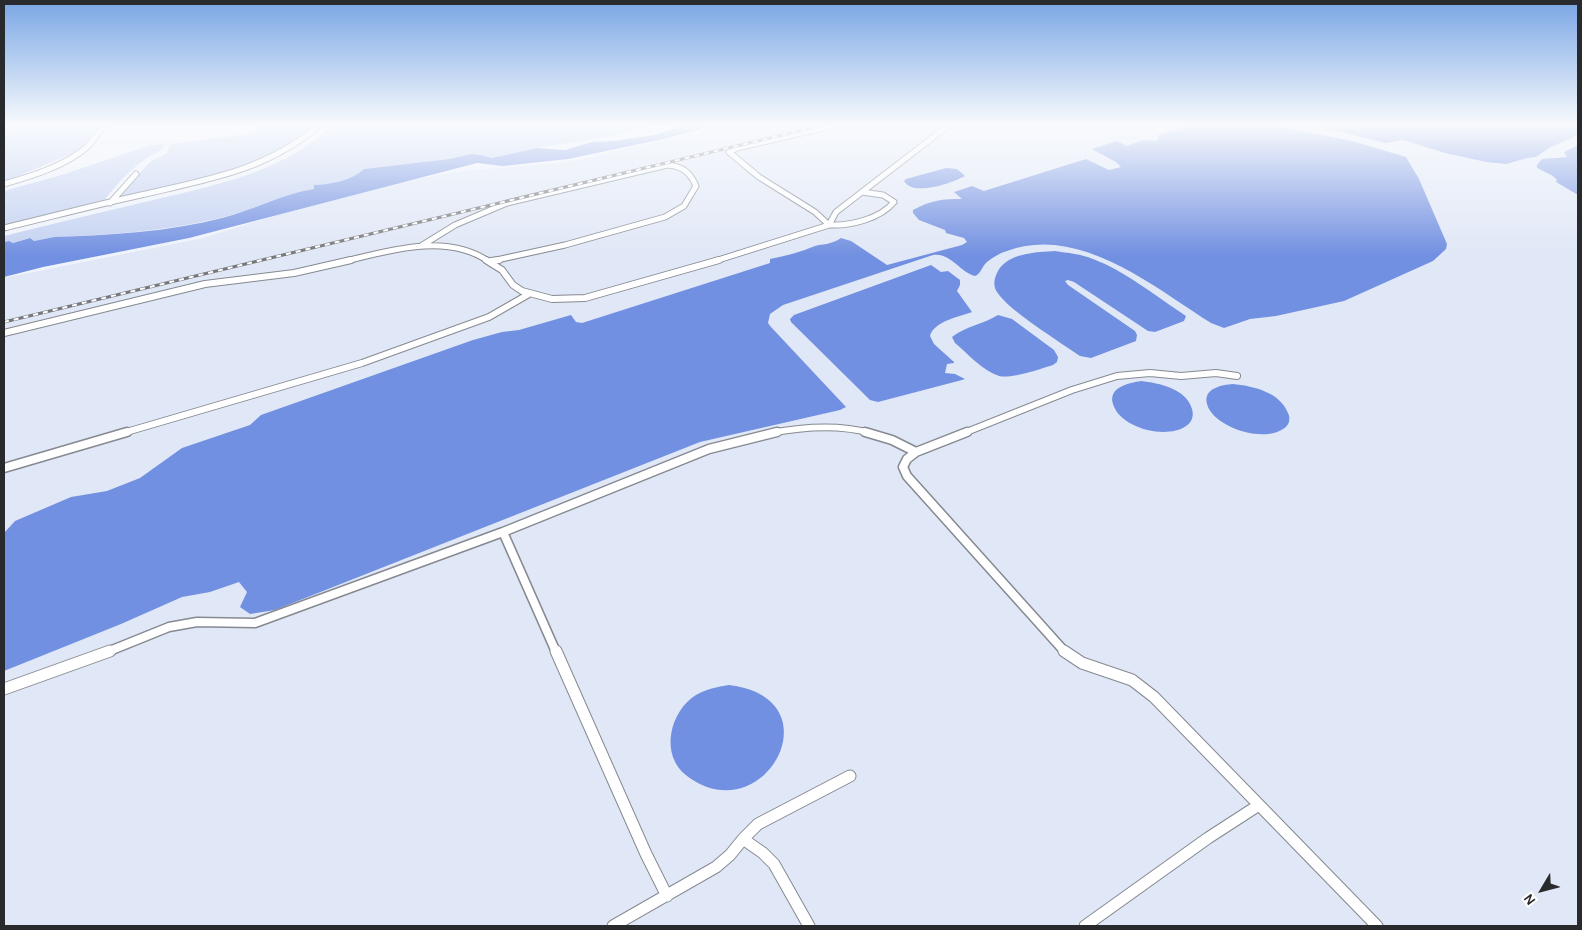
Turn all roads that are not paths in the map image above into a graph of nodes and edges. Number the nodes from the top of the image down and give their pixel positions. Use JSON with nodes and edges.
{"nodes":[{"id":1,"x":44,"y":168,"type":"edge"},
{"id":2,"x":245,"y":168,"type":"edge"},
{"id":3,"x":653,"y":168,"type":"edge"},
{"id":4,"x":683,"y":168,"type":"edge"},
{"id":5,"x":748,"y":168,"type":"edge"},
{"id":6,"x":893,"y":168,"type":"edge"},
{"id":7,"x":136,"y":174,"type":"dead end"},
{"id":8,"x":4,"y":184,"type":"edge"},
{"id":9,"x":862,"y":192,"type":"junction"},
{"id":10,"x":110,"y":203,"type":"junction"},
{"id":11,"x":829,"y":225,"type":"junction"},
{"id":12,"x":4,"y":228,"type":"edge"},
{"id":13,"x":420,"y":246,"type":"junction"},
{"id":14,"x":490,"y":262,"type":"junction"},
{"id":15,"x":530,"y":294,"type":"junction"},
{"id":16,"x":4,"y":333,"type":"edge"},
{"id":17,"x":1237,"y":376,"type":"dead end"},
{"id":18,"x":916,"y":452,"type":"junction"},
{"id":19,"x":4,"y":468,"type":"edge"},
{"id":20,"x":503,"y":532,"type":"junction"},
{"id":21,"x":4,"y":689,"type":"edge"},
{"id":22,"x":850,"y":776,"type":"dead end"},
{"id":23,"x":1259,"y":805,"type":"junction"},
{"id":24,"x":742,"y":839,"type":"junction"},
{"id":25,"x":667,"y":896,"type":"junction"},
{"id":26,"x":613,"y":926,"type":"edge"},
{"id":27,"x":809,"y":926,"type":"edge"},
{"id":28,"x":1085,"y":926,"type":"edge"},
{"id":29,"x":1377,"y":926,"type":"edge"}],
"edges":[{"from":1,"to":8,"type":"street"},
{"from":2,"to":10,"type":"street"},
{"from":3,"to":13,"type":"street"},
{"from":4,"to":14,"type":"street"},
{"from":5,"to":11,"type":"street"},
{"from":6,"to":9,"type":"street"},
{"from":7,"to":10,"type":"street"},
{"from":9,"to":11,"type":"street"},
{"from":9,"to":11,"type":"street"},
{"from":10,"to":12,"type":"street"},
{"from":11,"to":15,"type":"street"},
{"from":13,"to":14,"type":"street"},
{"from":13,"to":16,"type":"street"},
{"from":14,"to":15,"type":"street"},
{"from":15,"to":19,"type":"street"},
{"from":17,"to":18,"type":"street"},
{"from":18,"to":20,"type":"street"},
{"from":18,"to":23,"type":"street"},
{"from":20,"to":21,"type":"street"},
{"from":20,"to":25,"type":"street"},
{"from":22,"to":24,"type":"street"},
{"from":23,"to":28,"type":"street"},
{"from":23,"to":29,"type":"street"},
{"from":24,"to":25,"type":"street"},
{"from":24,"to":27,"type":"street"},
{"from":25,"to":26,"type":"street"}]}
